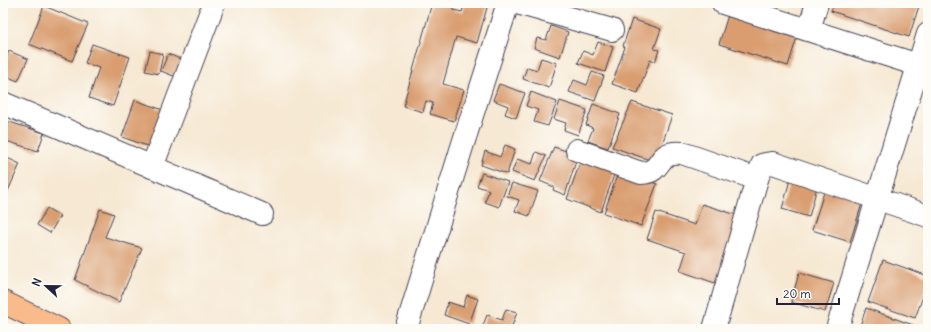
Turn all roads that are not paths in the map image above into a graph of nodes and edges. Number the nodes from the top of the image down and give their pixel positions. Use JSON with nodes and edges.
{"nodes":[{"id":1,"x":214,"y":3,"type":"edge"},
{"id":2,"x":508,"y":3,"type":"edge"},
{"id":3,"x":517,"y":3,"type":"edge"},
{"id":4,"x":723,"y":3,"type":"edge"},
{"id":5,"x":817,"y":3,"type":"edge"},
{"id":6,"x":612,"y":30,"type":"dead end"},
{"id":7,"x":809,"y":30,"type":"junction"},
{"id":8,"x":928,"y":34,"type":"edge"},
{"id":9,"x":918,"y":65,"type":"junction"},
{"id":10,"x":3,"y":103,"type":"edge"},
{"id":11,"x":577,"y":150,"type":"dead end"},
{"id":12,"x":152,"y":167,"type":"junction"},
{"id":13,"x":756,"y":179,"type":"junction"},
{"id":14,"x":877,"y":199,"type":"junction"},
{"id":15,"x":262,"y":214,"type":"dead end"},
{"id":16,"x":928,"y":216,"type":"edge"},
{"id":17,"x":3,"y":302,"type":"edge"},
{"id":18,"x":59,"y":329,"type":"edge"},
{"id":19,"x":406,"y":329,"type":"edge"},
{"id":20,"x":714,"y":329,"type":"edge"},
{"id":21,"x":837,"y":329,"type":"edge"}],
"edges":[{"from":1,"to":12,"type":"street"},
{"from":2,"to":19,"type":"street"},
{"from":3,"to":6,"type":"street"},
{"from":4,"to":7,"type":"street"},
{"from":5,"to":7,"type":"street"},
{"from":7,"to":9,"type":"street"},
{"from":8,"to":9,"type":"street"},
{"from":9,"to":14,"type":"street"},
{"from":10,"to":12,"type":"street"},
{"from":11,"to":13,"type":"street"},
{"from":12,"to":15,"type":"street"},
{"from":13,"to":14,"type":"street"},
{"from":13,"to":20,"type":"street"},
{"from":14,"to":16,"type":"street"},
{"from":14,"to":21,"type":"street"},
{"from":17,"to":18,"type":"main road"}]}
